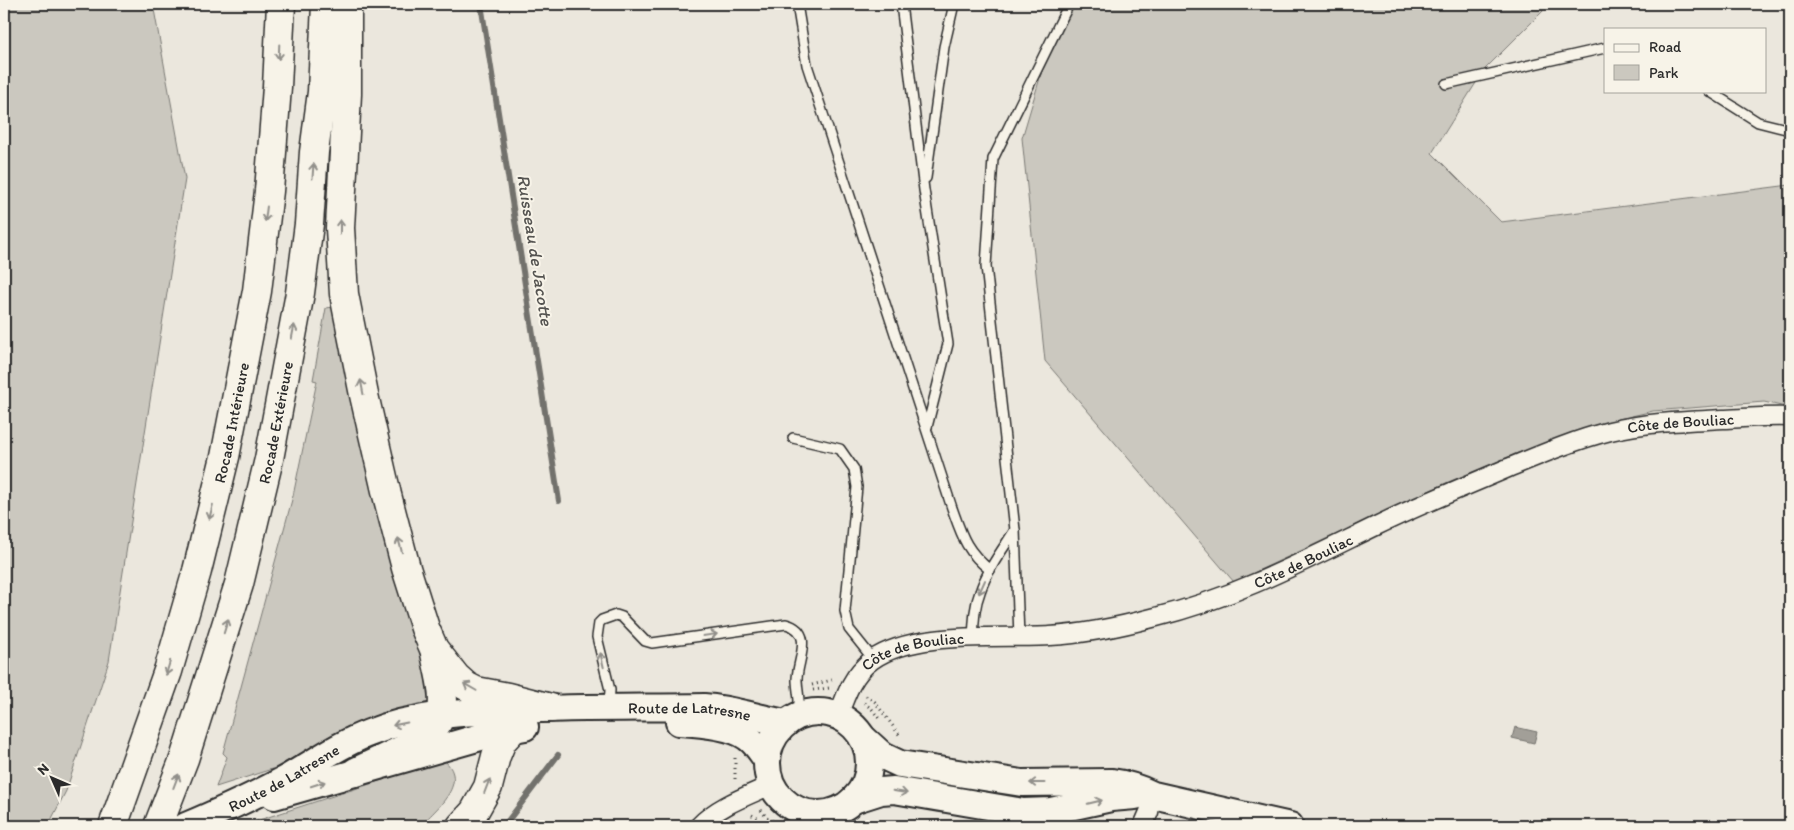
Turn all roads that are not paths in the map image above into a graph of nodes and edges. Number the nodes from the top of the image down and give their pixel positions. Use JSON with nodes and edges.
{"nodes":[{"id":1,"x":281,"y":4,"type":"edge"},
{"id":2,"x":326,"y":4,"type":"edge"},
{"id":3,"x":347,"y":4,"type":"edge"},
{"id":4,"x":797,"y":4,"type":"edge"},
{"id":5,"x":901,"y":4,"type":"edge"},
{"id":6,"x":954,"y":4,"type":"edge"},
{"id":7,"x":1069,"y":4,"type":"edge"},
{"id":8,"x":1604,"y":48,"type":"edge"},
{"id":9,"x":1446,"y":84,"type":"dead end"},
{"id":10,"x":1711,"y":92,"type":"edge"},
{"id":11,"x":1790,"y":130,"type":"edge"},
{"id":12,"x":924,"y":190,"type":"junction"},
{"id":13,"x":1790,"y":417,"type":"edge"},
{"id":14,"x":926,"y":428,"type":"junction"},
{"id":15,"x":793,"y":438,"type":"dead end"},
{"id":16,"x":1015,"y":530,"type":"junction"},
{"id":17,"x":990,"y":570,"type":"junction"},
{"id":18,"x":1019,"y":637,"type":"junction"},
{"id":19,"x":973,"y":638,"type":"junction"},
{"id":20,"x":434,"y":649,"type":"junction"},
{"id":21,"x":873,"y":659,"type":"junction"},
{"id":22,"x":551,"y":708,"type":"junction"},
{"id":23,"x":609,"y":708,"type":"junction"},
{"id":24,"x":441,"y":715,"type":"junction"},
{"id":25,"x":838,"y":716,"type":"junction"},
{"id":26,"x":792,"y":720,"type":"junction"},
{"id":27,"x":513,"y":729,"type":"junction"},
{"id":28,"x":862,"y":737,"type":"junction"},
{"id":29,"x":356,"y":772,"type":"junction"},
{"id":30,"x":769,"y":773,"type":"junction"},
{"id":31,"x":1064,"y":783,"type":"junction"},
{"id":32,"x":1153,"y":795,"type":"junction"},
{"id":33,"x":853,"y":800,"type":"junction"},
{"id":34,"x":237,"y":805,"type":"junction"},
{"id":35,"x":1067,"y":808,"type":"junction"},
{"id":36,"x":113,"y":826,"type":"edge"},
{"id":37,"x":158,"y":826,"type":"edge"},
{"id":38,"x":186,"y":826,"type":"edge"},
{"id":39,"x":461,"y":826,"type":"edge"},
{"id":40,"x":699,"y":826,"type":"edge"},
{"id":41,"x":1143,"y":826,"type":"edge"},
{"id":42,"x":1290,"y":826,"type":"edge"}],
"edges":[{"from":1,"to":36,"type":"highway","name":"Rocade Intérieure","one_way":true},
{"from":37,"to":2,"type":"highway","name":"Rocade Extérieure","one_way":true},
{"from":20,"to":3,"type":"highway","one_way":true},
{"from":4,"to":14,"type":"lane"},
{"from":5,"to":12,"type":"lane"},
{"from":6,"to":12,"type":"lane"},
{"from":7,"to":16,"type":"lane"},
{"from":8,"to":9,"type":"lane"},
{"from":10,"to":11,"type":"lane"},
{"from":12,"to":14,"type":"lane"},
{"from":13,"to":18,"type":"street","name":"Côte de Bouliac"},
{"from":14,"to":17,"type":"lane"},
{"from":15,"to":21,"type":"lane"},
{"from":16,"to":17,"type":"lane"},
{"from":16,"to":18,"type":"lane"},
{"from":17,"to":19,"type":"lane","one_way":true},
{"from":18,"to":19,"type":"street","name":"Côte de Bouliac"},
{"from":19,"to":21,"type":"street","name":"Côte de Bouliac"},
{"from":22,"to":20,"type":"highway","one_way":true},
{"from":20,"to":24,"type":"highway"},
{"from":21,"to":25,"type":"street","name":"Côte de Bouliac"},
{"from":22,"to":23,"type":"street","name":"Route de Latresne"},
{"from":22,"to":24,"type":"street","name":"Route de Latresne"},
{"from":23,"to":26,"type":"street","name":"Route de Latresne"},
{"from":23,"to":26,"type":"lane","one_way":true},
{"from":24,"to":29,"type":"highway"},
{"from":24,"to":34,"type":"street","name":"Route de Latresne","one_way":true},
{"from":25,"to":26,"type":"street"},
{"from":25,"to":28,"type":"street"},
{"from":26,"to":30,"type":"street"},
{"from":27,"to":29,"type":"street","name":"Route de Latresne"},
{"from":27,"to":30,"type":"street","name":"Route de Latresne"},
{"from":39,"to":27,"type":"highway","one_way":true},
{"from":31,"to":28,"type":"street","one_way":true},
{"from":28,"to":33,"type":"street"},
{"from":34,"to":29,"type":"street","name":"Route de Latresne","one_way":true},
{"from":30,"to":33,"type":"street"},
{"from":30,"to":40,"type":"street"},
{"from":31,"to":32,"type":"street"},
{"from":31,"to":35,"type":"street"},
{"from":35,"to":32,"type":"street","one_way":true},
{"from":32,"to":41,"type":"street"},
{"from":32,"to":42,"type":"street"},
{"from":33,"to":35,"type":"street","one_way":true},
{"from":34,"to":38,"type":"street"}]}
